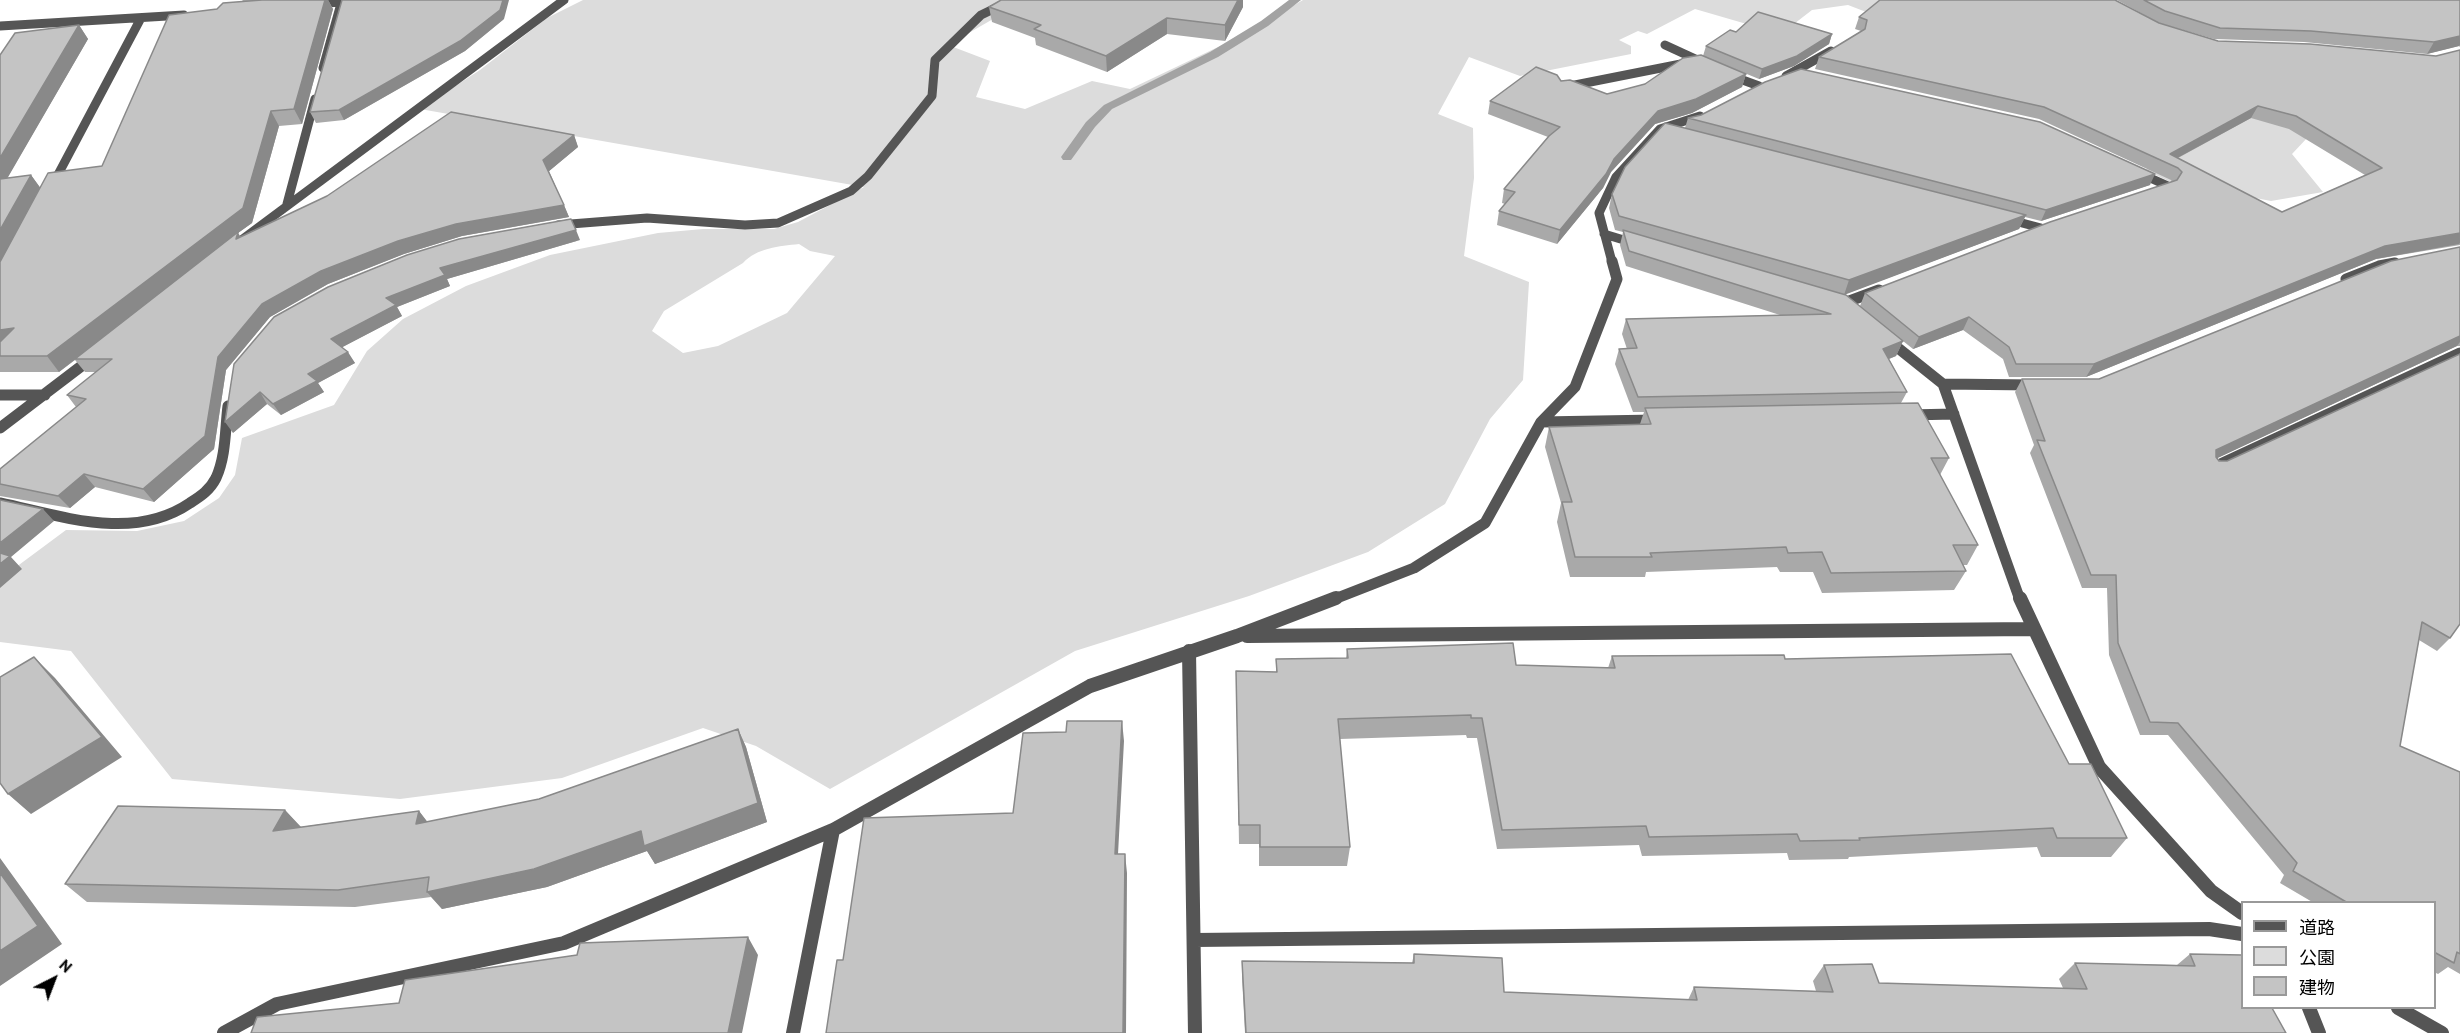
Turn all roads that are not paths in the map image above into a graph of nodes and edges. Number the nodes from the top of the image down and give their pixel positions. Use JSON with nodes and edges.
{"nodes":[{"id":1,"x":1012,"y":0,"type":"edge"},
{"id":2,"x":341,"y":1,"type":"edge"},
{"id":3,"x":560,"y":1,"type":"edge"},
{"id":4,"x":309,"y":5,"type":"edge"},
{"id":5,"x":197,"y":14,"type":"edge"},
{"id":6,"x":141,"y":18,"type":"junction"},
{"id":7,"x":0,"y":26,"type":"edge"},
{"id":8,"x":1665,"y":45,"type":"dead end"},
{"id":9,"x":1837,"y":47,"type":"edge"},
{"id":10,"x":1797,"y":72,"type":"junction"},
{"id":11,"x":1723,"y":73,"type":"edge"},
{"id":12,"x":1808,"y":74,"type":"edge"},
{"id":13,"x":1778,"y":79,"type":"edge"},
{"id":14,"x":320,"y":81,"type":"edge"},
{"id":15,"x":1768,"y":83,"type":"edge"},
{"id":16,"x":1759,"y":86,"type":"junction"},
{"id":17,"x":1561,"y":88,"type":"edge"},
{"id":18,"x":316,"y":92,"type":"edge"},
{"id":19,"x":1748,"y":92,"type":"edge"},
{"id":20,"x":1706,"y":113,"type":"edge"},
{"id":21,"x":1660,"y":129,"type":"junction"},
{"id":22,"x":1683,"y":135,"type":"edge"},
{"id":23,"x":2128,"y":167,"type":"edge"},
{"id":24,"x":50,"y":189,"type":"edge"},
{"id":25,"x":2157,"y":189,"type":"edge"},
{"id":26,"x":287,"y":204,"type":"junction"},
{"id":27,"x":1995,"y":216,"type":"edge"},
{"id":28,"x":2052,"y":225,"type":"edge"},
{"id":29,"x":550,"y":226,"type":"edge"},
{"id":30,"x":2041,"y":228,"type":"junction"},
{"id":31,"x":1604,"y":234,"type":"junction"},
{"id":32,"x":2019,"y":236,"type":"edge"},
{"id":33,"x":231,"y":248,"type":"edge"},
{"id":34,"x":1649,"y":248,"type":"edge"},
{"id":35,"x":2402,"y":261,"type":"edge"},
{"id":36,"x":2336,"y":283,"type":"edge"},
{"id":37,"x":1888,"y":286,"type":"edge"},
{"id":38,"x":1843,"y":305,"type":"edge"},
{"id":39,"x":1880,"y":333,"type":"edge"},
{"id":40,"x":101,"y":351,"type":"edge"},
{"id":41,"x":2460,"y":353,"type":"edge"},
{"id":42,"x":1943,"y":384,"type":"junction"},
{"id":43,"x":2044,"y":385,"type":"edge"},
{"id":44,"x":230,"y":392,"type":"edge"},
{"id":45,"x":0,"y":395,"type":"edge"},
{"id":46,"x":45,"y":395,"type":"junction"},
{"id":47,"x":1954,"y":414,"type":"junction"},
{"id":48,"x":1895,"y":415,"type":"edge"},
{"id":49,"x":1670,"y":419,"type":"edge"},
{"id":50,"x":1540,"y":422,"type":"junction"},
{"id":51,"x":0,"y":428,"type":"edge"},
{"id":52,"x":2214,"y":467,"type":"edge"},
{"id":53,"x":0,"y":503,"type":"edge"},
{"id":54,"x":2032,"y":629,"type":"junction"},
{"id":55,"x":1237,"y":636,"type":"junction"},
{"id":56,"x":1189,"y":651,"type":"junction"},
{"id":57,"x":833,"y":830,"type":"junction"},
{"id":58,"x":2241,"y":912,"type":"edge"},
{"id":59,"x":2241,"y":934,"type":"edge"},
{"id":60,"x":1195,"y":940,"type":"junction"},
{"id":61,"x":2308,"y":1009,"type":"edge"},
{"id":62,"x":2400,"y":1009,"type":"edge"},
{"id":63,"x":224,"y":1033,"type":"edge"},
{"id":64,"x":793,"y":1033,"type":"edge"},
{"id":65,"x":1195,"y":1033,"type":"edge"},
{"id":66,"x":2319,"y":1033,"type":"edge"},
{"id":67,"x":2442,"y":1033,"type":"edge"}],
"edges":[{"from":1,"to":29,"type":"street"},
{"from":2,"to":4,"type":"street"},
{"from":2,"to":14,"type":"street"},
{"from":3,"to":26,"type":"street"},
{"from":5,"to":6,"type":"street"},
{"from":6,"to":7,"type":"street"},
{"from":6,"to":24,"type":"street"},
{"from":8,"to":17,"type":"street"},
{"from":9,"to":10,"type":"street"},
{"from":10,"to":12,"type":"street"},
{"from":10,"to":13,"type":"street"},
{"from":11,"to":16,"type":"street"},
{"from":15,"to":16,"type":"street"},
{"from":16,"to":19,"type":"street"},
{"from":18,"to":26,"type":"street"},
{"from":20,"to":21,"type":"street"},
{"from":21,"to":22,"type":"street"},
{"from":21,"to":31,"type":"street"},
{"from":23,"to":25,"type":"street"},
{"from":26,"to":33,"type":"street"},
{"from":27,"to":30,"type":"street"},
{"from":28,"to":30,"type":"street"},
{"from":30,"to":32,"type":"street"},
{"from":31,"to":34,"type":"street"},
{"from":31,"to":50,"type":"street"},
{"from":35,"to":36,"type":"street"},
{"from":37,"to":38,"type":"street"},
{"from":39,"to":42,"type":"street"},
{"from":40,"to":46,"type":"street"},
{"from":41,"to":52,"type":"street"},
{"from":42,"to":43,"type":"street"},
{"from":42,"to":47,"type":"street"},
{"from":44,"to":53,"type":"street"},
{"from":45,"to":46,"type":"street"},
{"from":46,"to":51,"type":"street"},
{"from":47,"to":48,"type":"street"},
{"from":47,"to":54,"type":"street"},
{"from":49,"to":50,"type":"street"},
{"from":50,"to":55,"type":"street"},
{"from":54,"to":55,"type":"street"},
{"from":54,"to":58,"type":"street"},
{"from":55,"to":56,"type":"street"},
{"from":56,"to":57,"type":"street"},
{"from":56,"to":60,"type":"street"},
{"from":57,"to":63,"type":"street"},
{"from":57,"to":64,"type":"street"},
{"from":59,"to":60,"type":"street"},
{"from":60,"to":65,"type":"street"},
{"from":61,"to":66,"type":"street"},
{"from":62,"to":67,"type":"street"}]}
